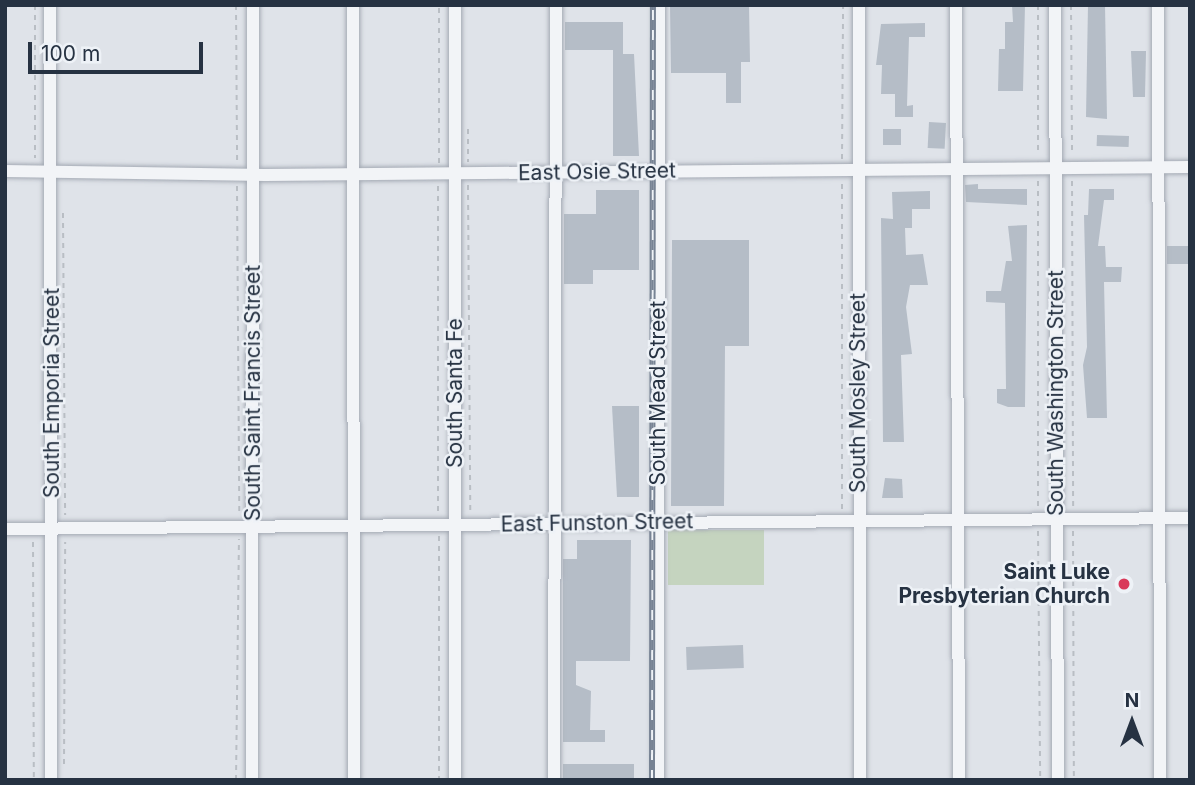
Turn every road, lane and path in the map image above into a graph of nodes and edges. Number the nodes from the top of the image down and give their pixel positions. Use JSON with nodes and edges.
{"nodes":[{"id":1,"x":35,"y":5,"type":"edge"},
{"id":2,"x":50,"y":5,"type":"edge"},
{"id":3,"x":236,"y":5,"type":"edge"},
{"id":4,"x":253,"y":5,"type":"edge"},
{"id":5,"x":353,"y":5,"type":"edge"},
{"id":6,"x":439,"y":5,"type":"edge"},
{"id":7,"x":455,"y":5,"type":"edge"},
{"id":8,"x":556,"y":5,"type":"edge"},
{"id":9,"x":659,"y":5,"type":"edge"},
{"id":10,"x":843,"y":5,"type":"edge"},
{"id":11,"x":859,"y":5,"type":"edge"},
{"id":12,"x":956,"y":5,"type":"edge"},
{"id":13,"x":1038,"y":5,"type":"edge"},
{"id":14,"x":1055,"y":5,"type":"edge"},
{"id":15,"x":1071,"y":5,"type":"edge"},
{"id":16,"x":1158,"y":5,"type":"edge"},
{"id":17,"x":468,"y":122,"type":"dead end"},
{"id":18,"x":35,"y":160,"type":"dead end"},
{"id":19,"x":960,"y":167,"type":"junction"},
{"id":20,"x":1038,"y":167,"type":"junction"},
{"id":21,"x":1055,"y":167,"type":"junction"},
{"id":22,"x":1072,"y":167,"type":"junction"},
{"id":23,"x":1160,"y":167,"type":"junction"},
{"id":24,"x":1190,"y":167,"type":"edge"},
{"id":25,"x":858,"y":168,"type":"junction"},
{"id":26,"x":842,"y":169,"type":"junction"},
{"id":27,"x":50,"y":170,"type":"junction"},
{"id":28,"x":5,"y":171,"type":"edge"},
{"id":29,"x":659,"y":172,"type":"junction"},
{"id":30,"x":554,"y":173,"type":"junction"},
{"id":31,"x":439,"y":174,"type":"junction"},
{"id":32,"x":462,"y":174,"type":"junction"},
{"id":33,"x":237,"y":175,"type":"junction"},
{"id":34,"x":253,"y":175,"type":"junction"},
{"id":35,"x":352,"y":175,"type":"junction"},
{"id":36,"x":63,"y":200,"type":"dead end"},
{"id":37,"x":842,"y":510,"type":"dead end"},
{"id":38,"x":470,"y":514,"type":"dead end"},
{"id":39,"x":1190,"y":518,"type":"edge"},
{"id":40,"x":1038,"y":519,"type":"junction"},
{"id":41,"x":1057,"y":519,"type":"junction"},
{"id":42,"x":1073,"y":519,"type":"junction"},
{"id":43,"x":1159,"y":519,"type":"junction"},
{"id":44,"x":959,"y":520,"type":"junction"},
{"id":45,"x":859,"y":521,"type":"junction"},
{"id":46,"x":658,"y":523,"type":"junction"},
{"id":47,"x":555,"y":524,"type":"junction"},
{"id":48,"x":439,"y":525,"type":"junction"},
{"id":49,"x":455,"y":525,"type":"junction"},
{"id":50,"x":353,"y":526,"type":"junction"},
{"id":51,"x":239,"y":527,"type":"junction"},
{"id":52,"x":253,"y":527,"type":"junction"},
{"id":53,"x":59,"y":528,"type":"junction"},
{"id":54,"x":5,"y":529,"type":"edge"},
{"id":55,"x":33,"y":537,"type":"dead end"},
{"id":56,"x":64,"y":766,"type":"dead end"},
{"id":57,"x":34,"y":780,"type":"edge"},
{"id":58,"x":51,"y":780,"type":"edge"},
{"id":59,"x":236,"y":780,"type":"edge"},
{"id":60,"x":252,"y":780,"type":"edge"},
{"id":61,"x":354,"y":780,"type":"edge"},
{"id":62,"x":439,"y":780,"type":"edge"},
{"id":63,"x":455,"y":780,"type":"edge"},
{"id":64,"x":554,"y":780,"type":"edge"},
{"id":65,"x":659,"y":780,"type":"edge"},
{"id":66,"x":860,"y":780,"type":"edge"},
{"id":67,"x":959,"y":780,"type":"edge"},
{"id":68,"x":1040,"y":780,"type":"edge"},
{"id":69,"x":1058,"y":780,"type":"edge"},
{"id":70,"x":1074,"y":780,"type":"edge"},
{"id":71,"x":1160,"y":780,"type":"edge"}],
"edges":[{"from":1,"to":18,"type":"path"},
{"from":2,"to":27,"type":"street","name":"South Emporia Street"},
{"from":3,"to":33,"type":"path"},
{"from":4,"to":34,"type":"street","name":"South Saint Francis Street"},
{"from":5,"to":35,"type":"street"},
{"from":6,"to":31,"type":"path"},
{"from":7,"to":32,"type":"street","name":"South Santa Fe"},
{"from":8,"to":30,"type":"street"},
{"from":9,"to":29,"type":"street","name":"South Mead Street"},
{"from":10,"to":26,"type":"path"},
{"from":11,"to":25,"type":"street","name":"South Mosley Street"},
{"from":12,"to":19,"type":"street"},
{"from":13,"to":20,"type":"path"},
{"from":14,"to":21,"type":"street","name":"South Washington Street"},
{"from":15,"to":22,"type":"path"},
{"from":16,"to":23,"type":"street"},
{"from":17,"to":32,"type":"path"},
{"from":19,"to":20,"type":"street","name":"East Osie Street"},
{"from":19,"to":25,"type":"street","name":"East Osie Street"},
{"from":19,"to":44,"type":"street"},
{"from":20,"to":21,"type":"street","name":"East Osie Street"},
{"from":20,"to":40,"type":"path"},
{"from":21,"to":22,"type":"street","name":"East Osie Street"},
{"from":21,"to":41,"type":"street","name":"South Washington Street"},
{"from":22,"to":23,"type":"street","name":"East Osie Street"},
{"from":22,"to":42,"type":"path"},
{"from":23,"to":24,"type":"street","name":"East Osie Street"},
{"from":23,"to":43,"type":"street"},
{"from":25,"to":26,"type":"street","name":"East Osie Street"},
{"from":25,"to":45,"type":"street","name":"South Mosley Street"},
{"from":26,"to":29,"type":"street","name":"East Osie Street"},
{"from":26,"to":37,"type":"path"},
{"from":27,"to":28,"type":"street","name":"East Osie Street"},
{"from":27,"to":33,"type":"street","name":"East Osie Street"},
{"from":27,"to":53,"type":"street","name":"South Emporia Street"},
{"from":29,"to":30,"type":"street","name":"East Osie Street"},
{"from":29,"to":46,"type":"street","name":"South Mead Street"},
{"from":30,"to":32,"type":"street","name":"East Osie Street"},
{"from":30,"to":47,"type":"street"},
{"from":31,"to":32,"type":"street","name":"East Osie Street"},
{"from":31,"to":35,"type":"street","name":"East Osie Street"},
{"from":31,"to":48,"type":"path"},
{"from":32,"to":38,"type":"path"},
{"from":32,"to":49,"type":"street","name":"South Santa Fe"},
{"from":33,"to":34,"type":"street","name":"East Osie Street"},
{"from":33,"to":51,"type":"path"},
{"from":34,"to":35,"type":"street","name":"East Osie Street"},
{"from":34,"to":52,"type":"street","name":"South Saint Francis Street"},
{"from":35,"to":50,"type":"street"},
{"from":36,"to":53,"type":"path"},
{"from":39,"to":43,"type":"street","name":"East Funston Street"},
{"from":40,"to":41,"type":"street","name":"East Funston Street"},
{"from":40,"to":44,"type":"street","name":"East Funston Street"},
{"from":40,"to":68,"type":"path"},
{"from":41,"to":42,"type":"street","name":"East Funston Street"},
{"from":41,"to":69,"type":"street","name":"South Washington Street"},
{"from":42,"to":43,"type":"street","name":"East Funston Street"},
{"from":42,"to":70,"type":"path"},
{"from":43,"to":71,"type":"street"},
{"from":44,"to":45,"type":"street","name":"East Funston Street"},
{"from":44,"to":67,"type":"street"},
{"from":45,"to":46,"type":"street","name":"East Funston Street"},
{"from":45,"to":66,"type":"street","name":"South Mosley Street"},
{"from":46,"to":47,"type":"street","name":"East Funston Street"},
{"from":46,"to":65,"type":"street","name":"South Mead Street"},
{"from":47,"to":49,"type":"street","name":"East Funston Street"},
{"from":47,"to":64,"type":"street"},
{"from":48,"to":49,"type":"street","name":"East Funston Street"},
{"from":48,"to":50,"type":"street","name":"East Funston Street"},
{"from":48,"to":62,"type":"path"},
{"from":49,"to":63,"type":"street","name":"South Santa Fe"},
{"from":50,"to":52,"type":"street","name":"East Funston Street"},
{"from":50,"to":61,"type":"street"},
{"from":51,"to":52,"type":"street","name":"East Funston Street"},
{"from":51,"to":53,"type":"street","name":"East Funston Street"},
{"from":51,"to":59,"type":"path"},
{"from":52,"to":60,"type":"street","name":"South Saint Francis Street"},
{"from":53,"to":54,"type":"street","name":"East Funston Street"},
{"from":53,"to":56,"type":"path"},
{"from":53,"to":58,"type":"street","name":"South Emporia Street"},
{"from":55,"to":57,"type":"path"}]}
